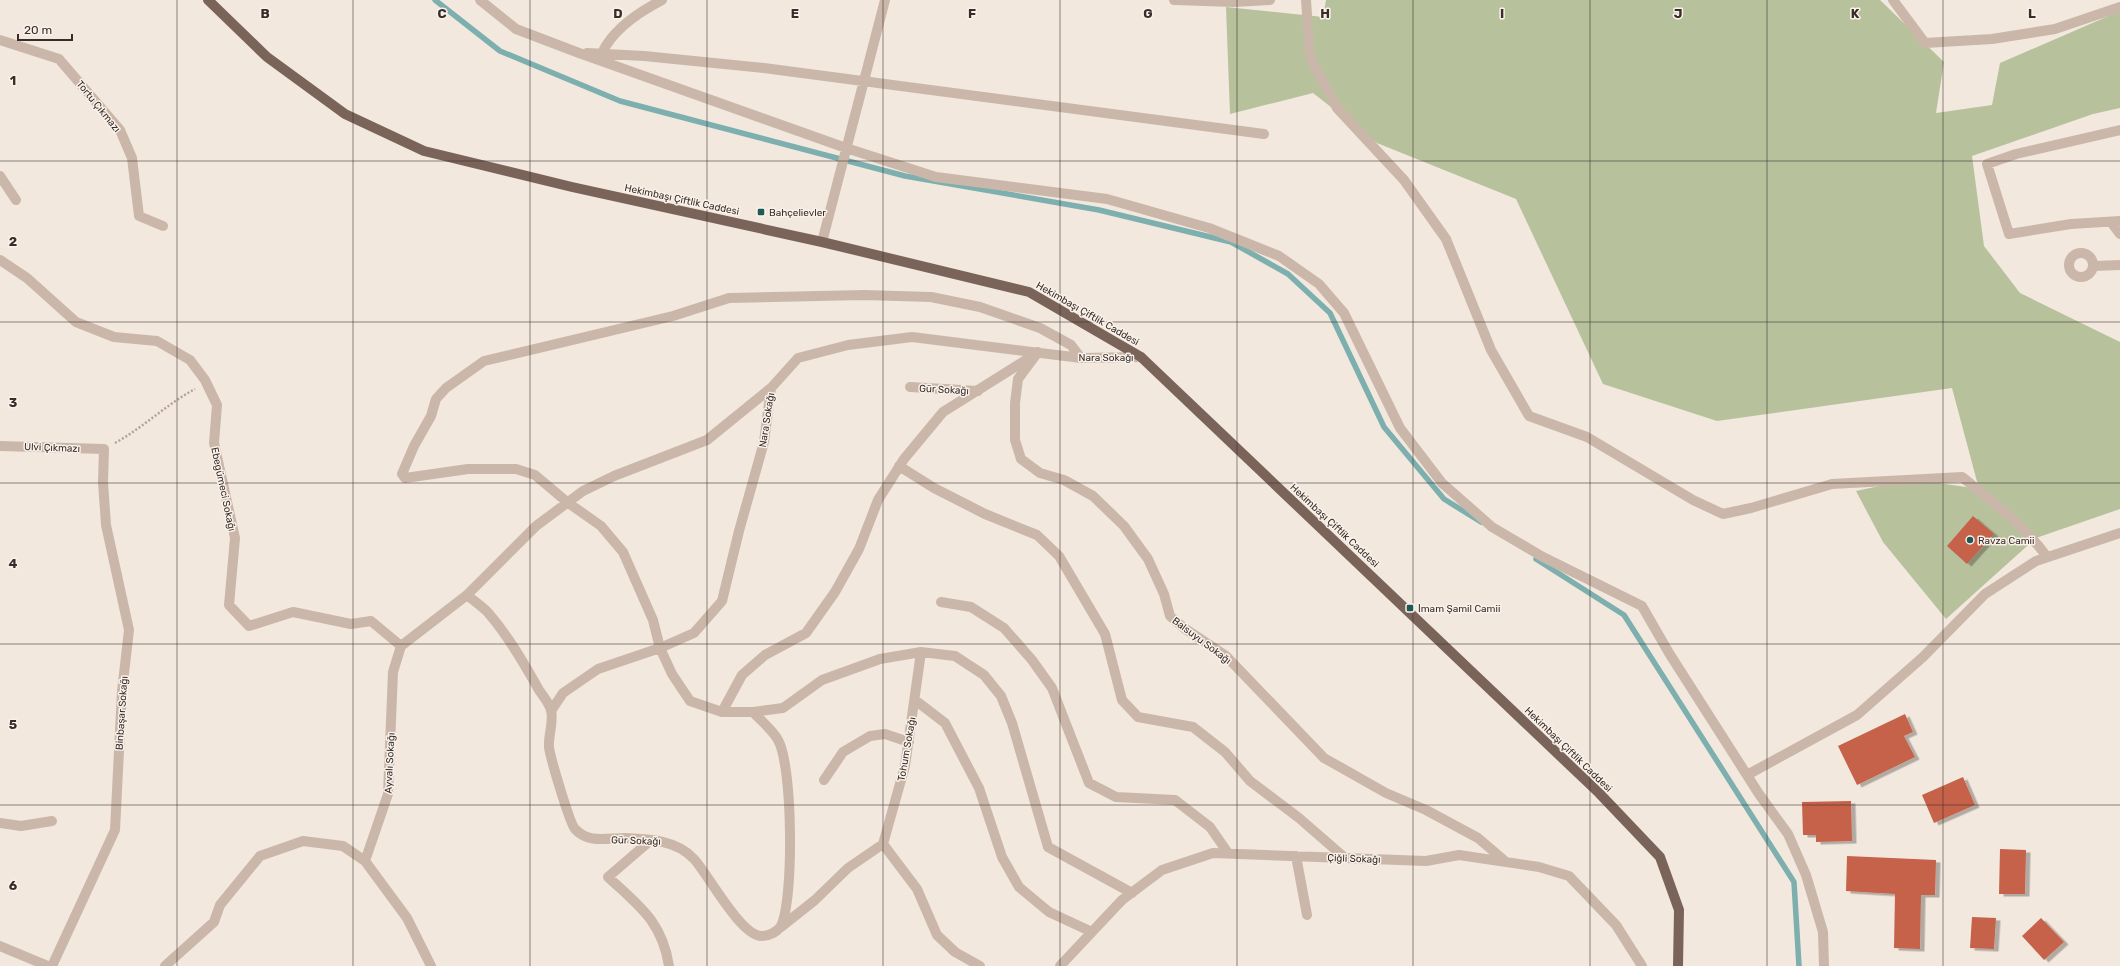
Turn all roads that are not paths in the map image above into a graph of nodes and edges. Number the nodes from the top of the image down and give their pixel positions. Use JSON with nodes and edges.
{"nodes":[{"id":1,"x":208,"y":0,"type":"edge"},
{"id":2,"x":480,"y":0,"type":"edge"},
{"id":3,"x":662,"y":0,"type":"edge"},
{"id":4,"x":885,"y":0,"type":"edge"},
{"id":5,"x":1174,"y":0,"type":"edge"},
{"id":6,"x":1270,"y":0,"type":"edge"},
{"id":7,"x":1306,"y":0,"type":"edge"},
{"id":8,"x":1893,"y":0,"type":"edge"},
{"id":9,"x":2120,"y":7,"type":"edge"},
{"id":10,"x":0,"y":40,"type":"edge"},
{"id":11,"x":579,"y":53,"type":"junction"},
{"id":12,"x":602,"y":53,"type":"junction"},
{"id":13,"x":863,"y":80,"type":"junction"},
{"id":14,"x":2120,"y":130,"type":"edge"},
{"id":15,"x":1264,"y":134,"type":"dead end"},
{"id":16,"x":845,"y":151,"type":"junction"},
{"id":17,"x":0,"y":176,"type":"edge"},
{"id":18,"x":16,"y":200,"type":"dead end"},
{"id":19,"x":2115,"y":222,"type":"edge"},
{"id":20,"x":163,"y":226,"type":"dead end"},
{"id":21,"x":2120,"y":234,"type":"edge"},
{"id":22,"x":822,"y":242,"type":"junction"},
{"id":23,"x":0,"y":260,"type":"edge"},
{"id":24,"x":2120,"y":265,"type":"edge"},
{"id":25,"x":2094,"y":266,"type":"dead end"},
{"id":26,"x":1038,"y":352,"type":"junction"},
{"id":27,"x":1141,"y":357,"type":"junction"},
{"id":28,"x":1081,"y":358,"type":"junction"},
{"id":29,"x":910,"y":387,"type":"dead end"},
{"id":30,"x":771,"y":388,"type":"junction"},
{"id":31,"x":978,"y":391,"type":"junction"},
{"id":32,"x":0,"y":446,"type":"edge"},
{"id":33,"x":104,"y":449,"type":"joint"},
{"id":34,"x":899,"y":466,"type":"junction"},
{"id":35,"x":567,"y":502,"type":"junction"},
{"id":36,"x":2120,"y":533,"type":"edge"},
{"id":37,"x":2047,"y":557,"type":"junction"},
{"id":38,"x":468,"y":595,"type":"junction"},
{"id":39,"x":941,"y":602,"type":"dead end"},
{"id":40,"x":401,"y":646,"type":"junction"},
{"id":41,"x":660,"y":648,"type":"junction"},
{"id":42,"x":921,"y":652,"type":"junction"},
{"id":43,"x":914,"y":700,"type":"junction"},
{"id":44,"x":551,"y":710,"type":"junction"},
{"id":45,"x":722,"y":712,"type":"junction"},
{"id":46,"x":753,"y":712,"type":"junction"},
{"id":47,"x":909,"y":742,"type":"junction"},
{"id":48,"x":1747,"y":775,"type":"junction"},
{"id":49,"x":824,"y":780,"type":"dead end"},
{"id":50,"x":52,"y":821,"type":"dead end"},
{"id":51,"x":0,"y":823,"type":"edge"},
{"id":52,"x":651,"y":840,"type":"junction"},
{"id":53,"x":883,"y":844,"type":"junction"},
{"id":54,"x":1228,"y":853,"type":"junction"},
{"id":55,"x":1296,"y":856,"type":"junction"},
{"id":56,"x":1345,"y":858,"type":"junction"},
{"id":57,"x":365,"y":861,"type":"junction"},
{"id":58,"x":1506,"y":862,"type":"junction"},
{"id":59,"x":1132,"y":892,"type":"junction"},
{"id":60,"x":1307,"y":915,"type":"dead end"},
{"id":61,"x":780,"y":928,"type":"junction"},
{"id":62,"x":1092,"y":932,"type":"junction"},
{"id":63,"x":0,"y":946,"type":"edge"},
{"id":64,"x":48,"y":966,"type":"edge"},
{"id":65,"x":52,"y":966,"type":"edge"},
{"id":66,"x":165,"y":966,"type":"edge"},
{"id":67,"x":431,"y":966,"type":"edge"},
{"id":68,"x":669,"y":966,"type":"edge"},
{"id":69,"x":980,"y":966,"type":"edge"},
{"id":70,"x":1060,"y":966,"type":"edge"},
{"id":71,"x":1642,"y":966,"type":"edge"},
{"id":72,"x":1678,"y":966,"type":"edge"},
{"id":73,"x":1824,"y":966,"type":"edge"}],
"edges":[{"from":1,"to":22,"type":"main road","name":"Hekimbaşı Çiftlik Caddesi"},
{"from":2,"to":11,"type":"street"},
{"from":3,"to":12,"type":"street"},
{"from":4,"to":13,"type":"street"},
{"from":5,"to":6,"type":"street"},
{"from":7,"to":37,"type":"street"},
{"from":8,"to":9,"type":"street"},
{"from":10,"to":20,"type":"street","name":"Tortu Çıkmazı"},
{"from":11,"to":12,"type":"street"},
{"from":11,"to":16,"type":"street"},
{"from":12,"to":13,"type":"street"},
{"from":13,"to":15,"type":"street"},
{"from":13,"to":16,"type":"street"},
{"from":14,"to":19,"type":"street"},
{"from":16,"to":22,"type":"street"},
{"from":16,"to":48,"type":"street"},
{"from":17,"to":18,"type":"street"},
{"from":19,"to":21,"type":"street"},
{"from":22,"to":27,"type":"main road","name":"Hekimbaşı Çiftlik Caddesi"},
{"from":23,"to":40,"type":"street","name":"Ebegümeci Sokağı"},
{"from":24,"to":25,"type":"street"},
{"from":26,"to":28,"type":"street","name":"Nara Sokağı"},
{"from":26,"to":30,"type":"street","name":"Nara Sokağı"},
{"from":26,"to":31,"type":"street"},
{"from":26,"to":58,"type":"street","name":"Balsuyu Sokağı"},
{"from":27,"to":28,"type":"street","name":"Nara Sokağı"},
{"from":27,"to":72,"type":"main road","name":"Hekimbaşı Çiftlik Caddesi"},
{"from":28,"to":35,"type":"street"},
{"from":29,"to":31,"type":"street","name":"Gür Sokağı"},
{"from":30,"to":35,"type":"street"},
{"from":30,"to":41,"type":"street","name":"Nara Sokağı"},
{"from":31,"to":34,"type":"street"},
{"from":32,"to":33,"type":"street","name":"Ulvi Çıkmazı"},
{"from":33,"to":65,"type":"street","name":"Binbaşar Sokağı"},
{"from":34,"to":45,"type":"street"},
{"from":34,"to":56,"type":"street"},
{"from":35,"to":38,"type":"street"},
{"from":35,"to":41,"type":"street"},
{"from":36,"to":37,"type":"street"},
{"from":37,"to":48,"type":"street"},
{"from":38,"to":40,"type":"street"},
{"from":38,"to":44,"type":"street"},
{"from":39,"to":54,"type":"street"},
{"from":40,"to":57,"type":"street","name":"Ayvalı Sokağı"},
{"from":41,"to":44,"type":"street","name":"Nara Sokağı"},
{"from":41,"to":45,"type":"street"},
{"from":42,"to":43,"type":"street","name":"Tohum Sokağı"},
{"from":42,"to":46,"type":"street"},
{"from":42,"to":59,"type":"street"},
{"from":43,"to":47,"type":"street","name":"Tohum Sokağı"},
{"from":43,"to":62,"type":"street"},
{"from":44,"to":52,"type":"street","name":"Gür Sokağı"},
{"from":45,"to":46,"type":"street"},
{"from":46,"to":61,"type":"street"},
{"from":47,"to":49,"type":"street"},
{"from":47,"to":53,"type":"street","name":"Tohum Sokağı"},
{"from":48,"to":73,"type":"street"},
{"from":50,"to":51,"type":"street"},
{"from":52,"to":61,"type":"street","name":"Gür Sokağı"},
{"from":52,"to":68,"type":"street"},
{"from":53,"to":61,"type":"street","name":"Gür Sokağı"},
{"from":53,"to":69,"type":"street"},
{"from":54,"to":55,"type":"street","name":"Çiğli Sokağı"},
{"from":54,"to":59,"type":"street","name":"Çiğli Sokağı"},
{"from":55,"to":56,"type":"street","name":"Çiğli Sokağı"},
{"from":55,"to":60,"type":"street"},
{"from":56,"to":58,"type":"street","name":"Çiğli Sokağı"},
{"from":57,"to":66,"type":"street"},
{"from":57,"to":67,"type":"street"},
{"from":58,"to":71,"type":"street","name":"Çiğli Sokağı"},
{"from":59,"to":62,"type":"street","name":"Çiğli Sokağı"},
{"from":62,"to":70,"type":"street","name":"Çiğli Sokağı"},
{"from":63,"to":64,"type":"street"}]}
